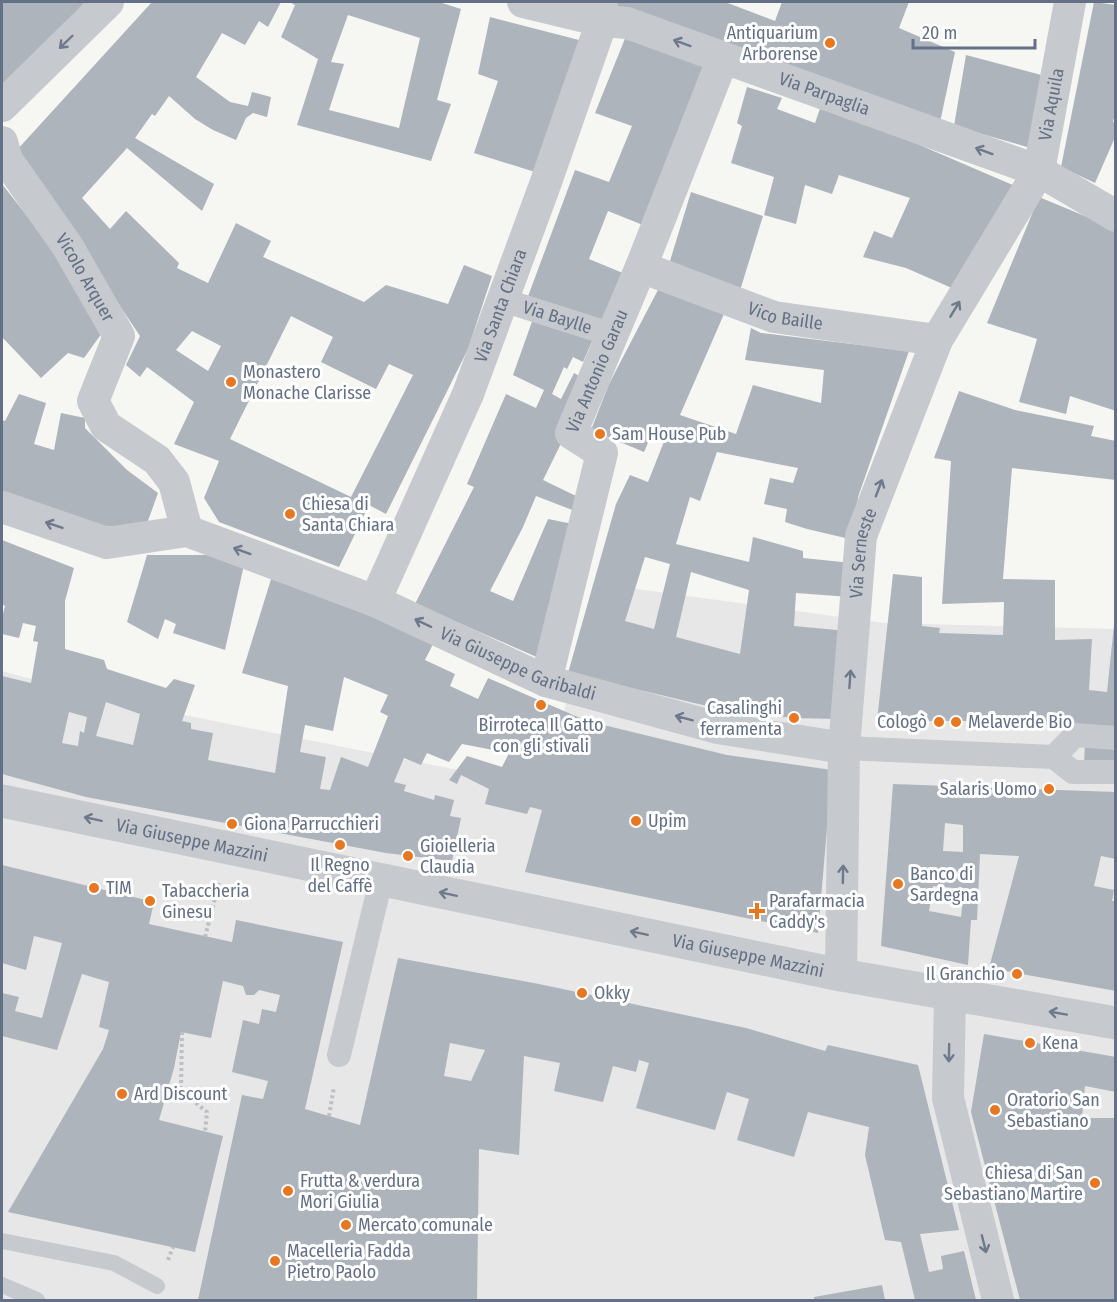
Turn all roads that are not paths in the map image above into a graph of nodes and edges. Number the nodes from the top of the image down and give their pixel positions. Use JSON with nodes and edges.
{"nodes":[{"id":1,"x":108,"y":2,"type":"edge"},
{"id":2,"x":523,"y":2,"type":"edge"},
{"id":3,"x":1070,"y":2,"type":"edge"},
{"id":4,"x":602,"y":11,"type":"edge"},
{"id":5,"x":723,"y":58,"type":"junction"},
{"id":6,"x":2,"y":106,"type":"edge"},
{"id":7,"x":2,"y":142,"type":"edge"},
{"id":8,"x":1039,"y":171,"type":"junction"},
{"id":9,"x":1116,"y":216,"type":"edge"},
{"id":10,"x":642,"y":267,"type":"junction"},
{"id":11,"x":503,"y":300,"type":"junction"},
{"id":12,"x":613,"y":335,"type":"junction"},
{"id":13,"x":937,"y":340,"type":"junction"},
{"id":14,"x":2,"y":507,"type":"edge"},
{"id":15,"x":187,"y":531,"type":"junction"},
{"id":16,"x":375,"y":601,"type":"junction"},
{"id":17,"x":546,"y":681,"type":"junction"},
{"id":18,"x":1116,"y":738,"type":"edge"},
{"id":19,"x":844,"y":748,"type":"junction"},
{"id":20,"x":1054,"y":757,"type":"junction"},
{"id":21,"x":1116,"y":772,"type":"edge"},
{"id":22,"x":2,"y":801,"type":"edge"},
{"id":23,"x":381,"y":880,"type":"junction"},
{"id":24,"x":841,"y":975,"type":"junction"},
{"id":25,"x":950,"y":995,"type":"junction"},
{"id":26,"x":1116,"y":1023,"type":"edge"},
{"id":27,"x":339,"y":1055,"type":"dead end"},
{"id":28,"x":2,"y":1241,"type":"edge"},
{"id":29,"x":2,"y":1285,"type":"edge"},
{"id":30,"x":158,"y":1286,"type":"dead end"},
{"id":31,"x":37,"y":1300,"type":"edge"},
{"id":32,"x":998,"y":1300,"type":"edge"}],
"edges":[{"from":1,"to":6,"type":"street","one_way":true},
{"from":2,"to":4,"type":"street","name":"Via Parpaglia"},
{"from":3,"to":8,"type":"street","name":"Via Aquila"},
{"from":5,"to":4,"type":"street","name":"Via Parpaglia","one_way":true},
{"from":4,"to":11,"type":"street","name":"Via Santa Chiara"},
{"from":8,"to":5,"type":"street","name":"Via Parpaglia","one_way":true},
{"from":5,"to":10,"type":"street","name":"Via Antonio Garau"},
{"from":7,"to":15,"type":"street","name":"Vicolo Arquer"},
{"from":8,"to":9,"type":"street","name":"Via Parpaglia"},
{"from":13,"to":8,"type":"street","name":"Via Serneste","one_way":true},
{"from":10,"to":12,"type":"street","name":"Via Antonio Garau"},
{"from":10,"to":13,"type":"street","name":"Vico Baille"},
{"from":11,"to":12,"type":"street","name":"Via Baylle"},
{"from":11,"to":16,"type":"street","name":"Via Santa Chiara"},
{"from":12,"to":17,"type":"street","name":"Via Antonio Garau"},
{"from":19,"to":13,"type":"street","name":"Via Serneste","one_way":true},
{"from":15,"to":14,"type":"street","name":"Via Giuseppe Garibaldi","one_way":true},
{"from":16,"to":15,"type":"street","name":"Via Giuseppe Garibaldi","one_way":true},
{"from":17,"to":16,"type":"street","name":"Via Giuseppe Garibaldi","one_way":true},
{"from":19,"to":17,"type":"street","name":"Via Giuseppe Garibaldi","one_way":true},
{"from":18,"to":20,"type":"street"},
{"from":19,"to":20,"type":"street","name":"Via Giuseppe Garibaldi"},
{"from":24,"to":19,"type":"street","name":"Via Serneste","one_way":true},
{"from":20,"to":21,"type":"street","name":"Via Giuseppe Garibaldi"},
{"from":23,"to":22,"type":"street","name":"Via Giuseppe Mazzini","one_way":true},
{"from":24,"to":23,"type":"street","name":"Via Giuseppe Mazzini","one_way":true},
{"from":23,"to":27,"type":"street"},
{"from":24,"to":25,"type":"street","name":"Via Giuseppe Mazzini"},
{"from":26,"to":25,"type":"street","name":"Via Giuseppe Mazzini","one_way":true},
{"from":25,"to":32,"type":"street","one_way":true},
{"from":28,"to":30,"type":"lane"},
{"from":29,"to":31,"type":"lane"}]}
